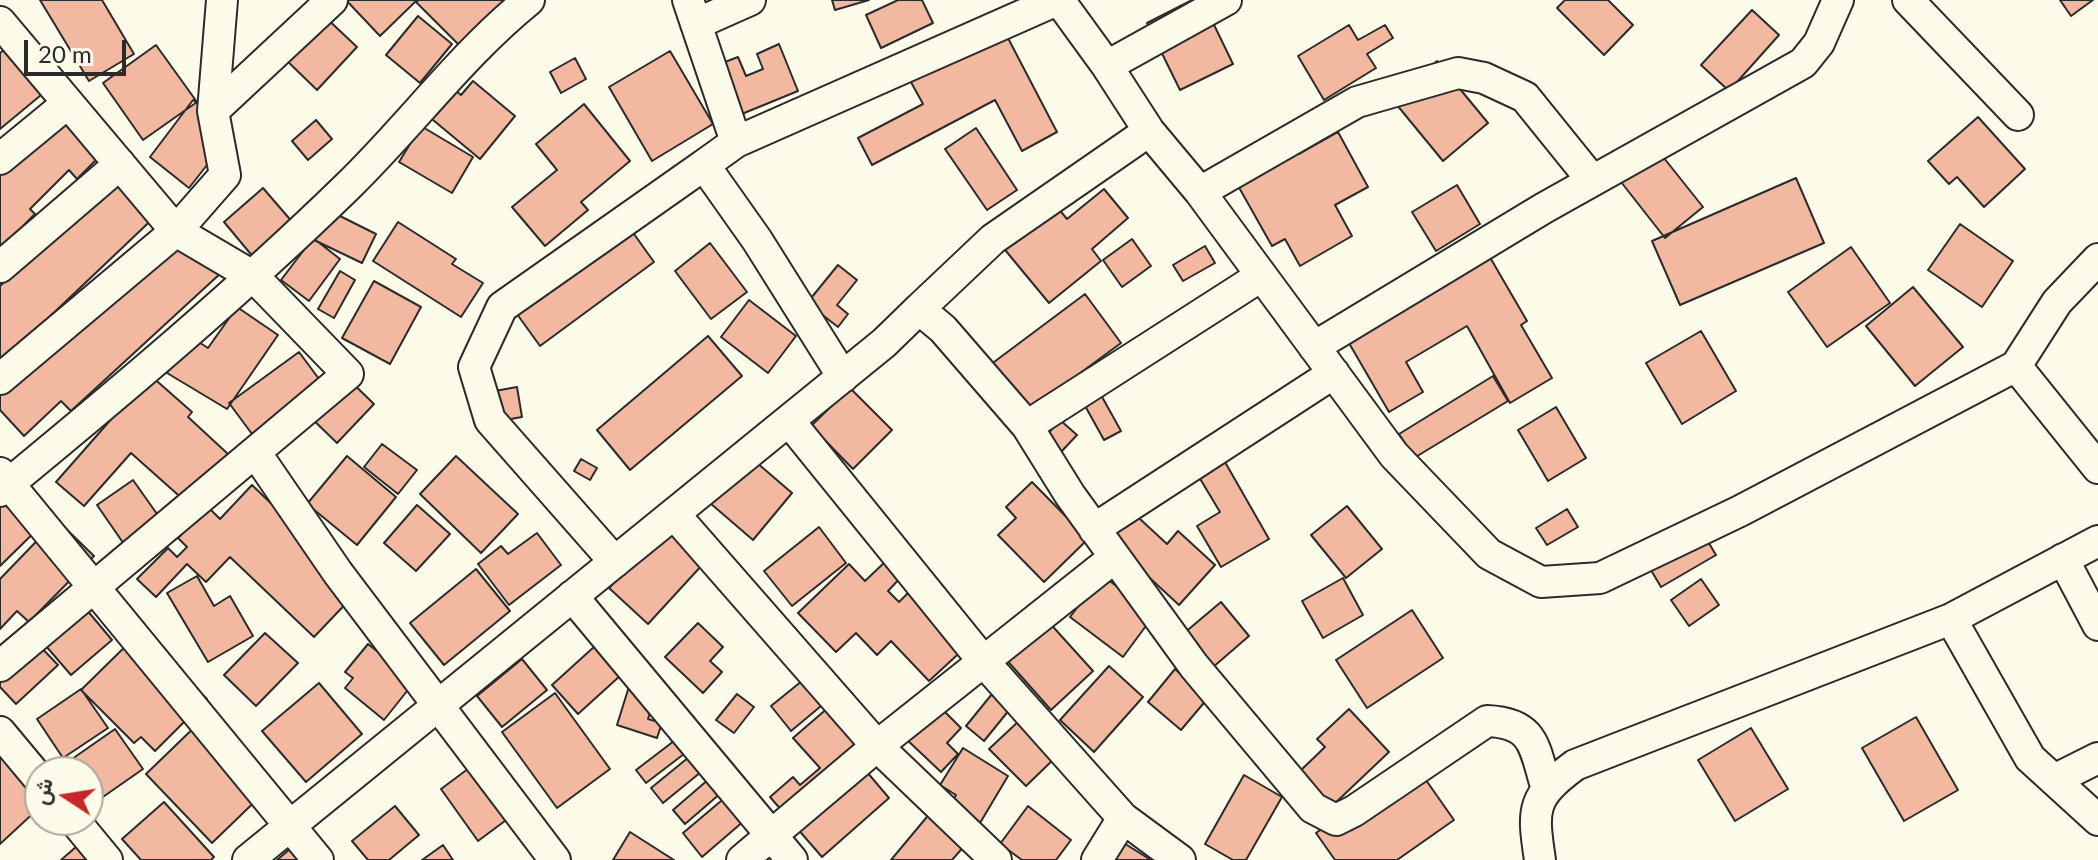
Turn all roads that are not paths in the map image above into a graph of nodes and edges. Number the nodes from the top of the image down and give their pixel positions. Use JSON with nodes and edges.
{"nodes":[{"id":1,"x":222,"y":0,"type":"edge"},
{"id":2,"x":332,"y":0,"type":"edge"},
{"id":3,"x":529,"y":0,"type":"edge"},
{"id":4,"x":750,"y":0,"type":"edge"},
{"id":5,"x":1058,"y":0,"type":"edge"},
{"id":6,"x":1226,"y":0,"type":"edge"},
{"id":7,"x":1838,"y":0,"type":"edge"},
{"id":8,"x":1908,"y":0,"type":"edge"},
{"id":9,"x":692,"y":12,"type":"edge"},
{"id":10,"x":5,"y":37,"type":"edge"},
{"id":11,"x":1107,"y":66,"type":"junction"},
{"id":12,"x":68,"y":103,"type":"junction"},
{"id":13,"x":213,"y":111,"type":"junction"},
{"id":14,"x":2018,"y":115,"type":"dead end"},
{"id":15,"x":1149,"y":131,"type":"junction"},
{"id":16,"x":736,"y":142,"type":"junction"},
{"id":17,"x":0,"y":159,"type":"edge"},
{"id":18,"x":120,"y":164,"type":"junction"},
{"id":19,"x":704,"y":165,"type":"junction"},
{"id":20,"x":1592,"y":180,"type":"junction"},
{"id":21,"x":1200,"y":192,"type":"junction"},
{"id":22,"x":176,"y":231,"type":"junction"},
{"id":23,"x":2098,"y":259,"type":"edge"},
{"id":24,"x":0,"y":267,"type":"edge"},
{"id":25,"x":1261,"y":276,"type":"junction"},
{"id":26,"x":254,"y":277,"type":"junction"},
{"id":27,"x":919,"y":309,"type":"junction"},
{"id":28,"x":1314,"y":347,"type":"junction"},
{"id":29,"x":2016,"y":366,"type":"junction"},
{"id":30,"x":1334,"y":373,"type":"junction"},
{"id":31,"x":843,"y":377,"type":"junction"},
{"id":32,"x":0,"y":379,"type":"edge"},
{"id":33,"x":789,"y":421,"type":"junction"},
{"id":34,"x":1027,"y":426,"type":"junction"},
{"id":35,"x":255,"y":452,"type":"junction"},
{"id":36,"x":2098,"y":468,"type":"edge"},
{"id":37,"x":3,"y":483,"type":"edge"},
{"id":38,"x":674,"y":514,"type":"junction"},
{"id":39,"x":1094,"y":529,"type":"junction"},
{"id":40,"x":2098,"y":541,"type":"edge"},
{"id":41,"x":1115,"y":557,"type":"junction"},
{"id":42,"x":2063,"y":559,"type":"junction"},
{"id":43,"x":615,"y":562,"type":"junction"},
{"id":44,"x":94,"y":587,"type":"junction"},
{"id":45,"x":572,"y":596,"type":"junction"},
{"id":46,"x":1951,"y":619,"type":"junction"},
{"id":47,"x":2098,"y":625,"type":"edge"},
{"id":48,"x":984,"y":662,"type":"junction"},
{"id":49,"x":0,"y":666,"type":"edge"},
{"id":50,"x":437,"y":706,"type":"junction"},
{"id":51,"x":0,"y":732,"type":"edge"},
{"id":52,"x":877,"y":746,"type":"junction"},
{"id":53,"x":2098,"y":758,"type":"edge"},
{"id":54,"x":24,"y":761,"type":"edge"},
{"id":55,"x":2054,"y":780,"type":"junction"},
{"id":56,"x":1546,"y":786,"type":"junction"},
{"id":57,"x":1123,"y":818,"type":"junction"},
{"id":58,"x":2098,"y":820,"type":"edge"},
{"id":59,"x":290,"y":826,"type":"junction"},
{"id":60,"x":770,"y":835,"type":"junction"},
{"id":61,"x":87,"y":836,"type":"edge"},
{"id":62,"x":107,"y":860,"type":"edge"},
{"id":63,"x":248,"y":860,"type":"edge"},
{"id":64,"x":318,"y":860,"type":"edge"},
{"id":65,"x":555,"y":860,"type":"edge"},
{"id":66,"x":742,"y":860,"type":"edge"},
{"id":67,"x":792,"y":860,"type":"edge"},
{"id":68,"x":996,"y":860,"type":"edge"},
{"id":69,"x":1097,"y":860,"type":"edge"},
{"id":70,"x":1180,"y":860,"type":"edge"},
{"id":71,"x":1540,"y":860,"type":"edge"}],
"edges":[{"from":1,"to":13,"type":"street"},
{"from":2,"to":13,"type":"street"},
{"from":3,"to":26,"type":"street"},
{"from":4,"to":9,"type":"street"},
{"from":5,"to":11,"type":"street"},
{"from":5,"to":16,"type":"street"},
{"from":6,"to":11,"type":"street"},
{"from":7,"to":20,"type":"street"},
{"from":8,"to":14,"type":"street"},
{"from":9,"to":16,"type":"street"},
{"from":10,"to":12,"type":"street"},
{"from":11,"to":15,"type":"street"},
{"from":12,"to":17,"type":"street"},
{"from":12,"to":18,"type":"street"},
{"from":13,"to":22,"type":"street"},
{"from":15,"to":21,"type":"street"},
{"from":15,"to":27,"type":"street"},
{"from":16,"to":19,"type":"street"},
{"from":18,"to":22,"type":"street"},
{"from":18,"to":24,"type":"street"},
{"from":19,"to":31,"type":"street"},
{"from":19,"to":43,"type":"street"},
{"from":20,"to":21,"type":"street"},
{"from":20,"to":28,"type":"street"},
{"from":21,"to":25,"type":"street"},
{"from":22,"to":26,"type":"street"},
{"from":22,"to":32,"type":"street"},
{"from":23,"to":29,"type":"street"},
{"from":25,"to":28,"type":"street"},
{"from":25,"to":34,"type":"street"},
{"from":26,"to":35,"type":"street"},
{"from":26,"to":37,"type":"street"},
{"from":27,"to":31,"type":"street"},
{"from":27,"to":34,"type":"street"},
{"from":28,"to":30,"type":"street"},
{"from":29,"to":30,"type":"street"},
{"from":29,"to":36,"type":"street"},
{"from":30,"to":39,"type":"street"},
{"from":31,"to":33,"type":"street"},
{"from":33,"to":38,"type":"street"},
{"from":33,"to":48,"type":"street"},
{"from":34,"to":39,"type":"street"},
{"from":35,"to":44,"type":"street"},
{"from":35,"to":50,"type":"street"},
{"from":37,"to":44,"type":"street"},
{"from":38,"to":43,"type":"street"},
{"from":38,"to":52,"type":"street"},
{"from":39,"to":41,"type":"street"},
{"from":40,"to":42,"type":"street"},
{"from":41,"to":48,"type":"street"},
{"from":41,"to":56,"type":"street"},
{"from":42,"to":46,"type":"street"},
{"from":42,"to":47,"type":"street"},
{"from":43,"to":45,"type":"street"},
{"from":44,"to":49,"type":"street"},
{"from":44,"to":59,"type":"street"},
{"from":45,"to":50,"type":"street"},
{"from":45,"to":60,"type":"street"},
{"from":46,"to":55,"type":"street"},
{"from":46,"to":56,"type":"street"},
{"from":48,"to":52,"type":"street"},
{"from":48,"to":57,"type":"street"},
{"from":50,"to":59,"type":"street"},
{"from":50,"to":65,"type":"street"},
{"from":51,"to":54,"type":"street"},
{"from":52,"to":60,"type":"street"},
{"from":52,"to":68,"type":"street"},
{"from":53,"to":55,"type":"street"},
{"from":55,"to":58,"type":"street"},
{"from":56,"to":71,"type":"street"},
{"from":57,"to":69,"type":"street"},
{"from":57,"to":70,"type":"street"},
{"from":59,"to":63,"type":"street"},
{"from":59,"to":64,"type":"street"},
{"from":60,"to":66,"type":"street"},
{"from":60,"to":67,"type":"street"},
{"from":61,"to":62,"type":"street"}]}
